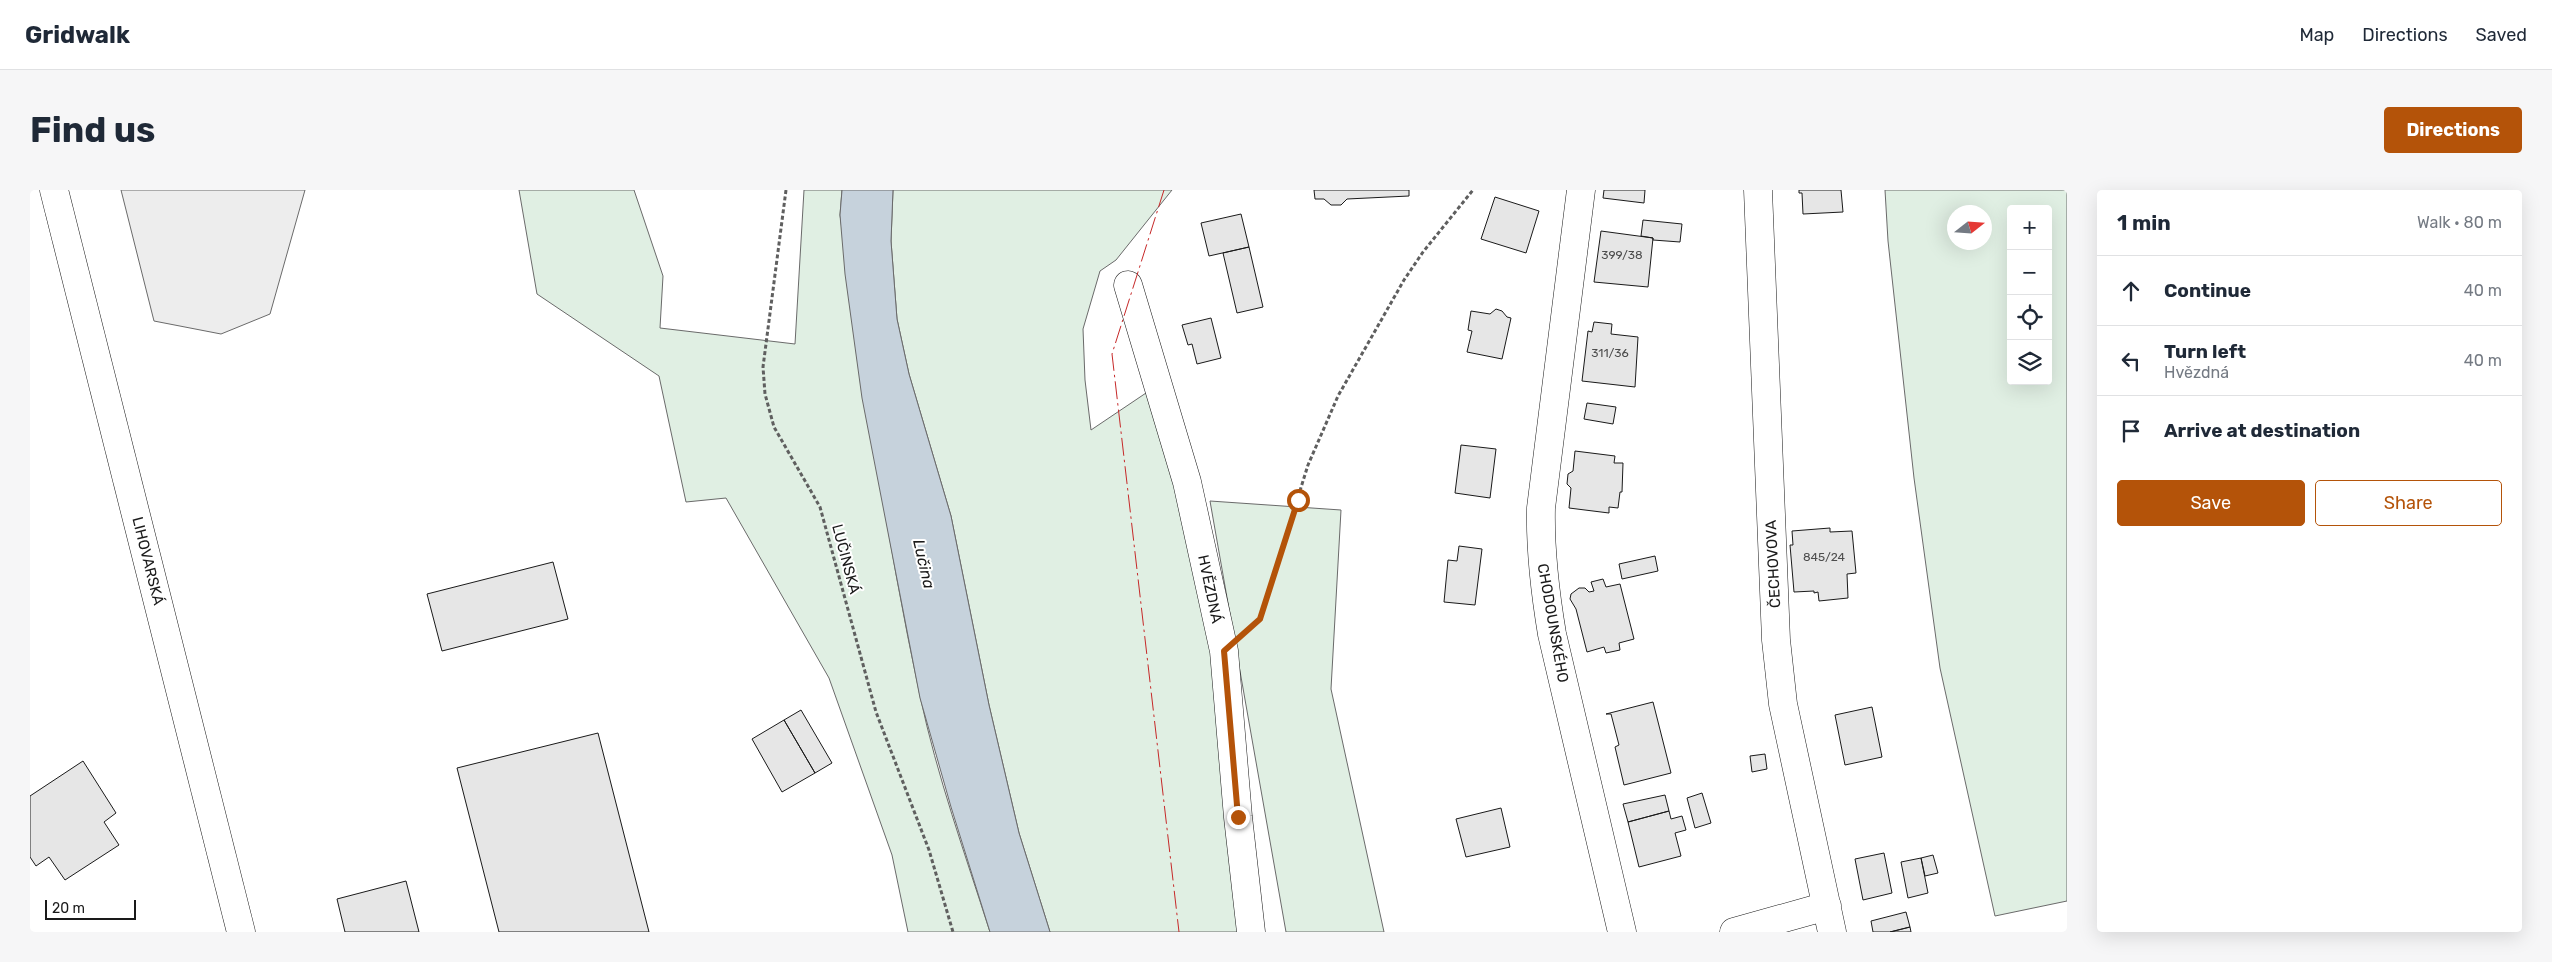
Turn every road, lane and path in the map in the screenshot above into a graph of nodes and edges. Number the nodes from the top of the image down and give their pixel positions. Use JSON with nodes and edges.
{"nodes":[{"id":1,"x":54,"y":190,"type":"edge"},
{"id":2,"x":786,"y":190,"type":"edge"},
{"id":3,"x":1473,"y":190,"type":"edge"},
{"id":4,"x":1580,"y":190,"type":"edge"},
{"id":5,"x":1758,"y":190,"type":"edge"},
{"id":6,"x":1128,"y":285,"type":"dead end"},
{"id":7,"x":1224,"y":651,"type":"junction"},
{"id":8,"x":1829,"y":919,"type":"edge"},
{"id":9,"x":241,"y":932,"type":"edge"},
{"id":10,"x":953,"y":932,"type":"edge"},
{"id":11,"x":1251,"y":932,"type":"edge"},
{"id":12,"x":1622,"y":932,"type":"edge"},
{"id":13,"x":1734,"y":932,"type":"edge"}],
"edges":[{"from":1,"to":9,"type":"street","name":"LIHOVARSKÁ"},
{"from":2,"to":10,"type":"path","name":"LUČINSKÁ"},
{"from":3,"to":7,"type":"path"},
{"from":4,"to":12,"type":"street","name":"CHODOUNSKÉHO"},
{"from":5,"to":8,"type":"street","name":"ČECHOVOVA"},
{"from":6,"to":7,"type":"street","name":"HVĚZDNÁ"},
{"from":7,"to":11,"type":"street","name":"HVĚZDNÁ"},
{"from":8,"to":13,"type":"street"}]}
